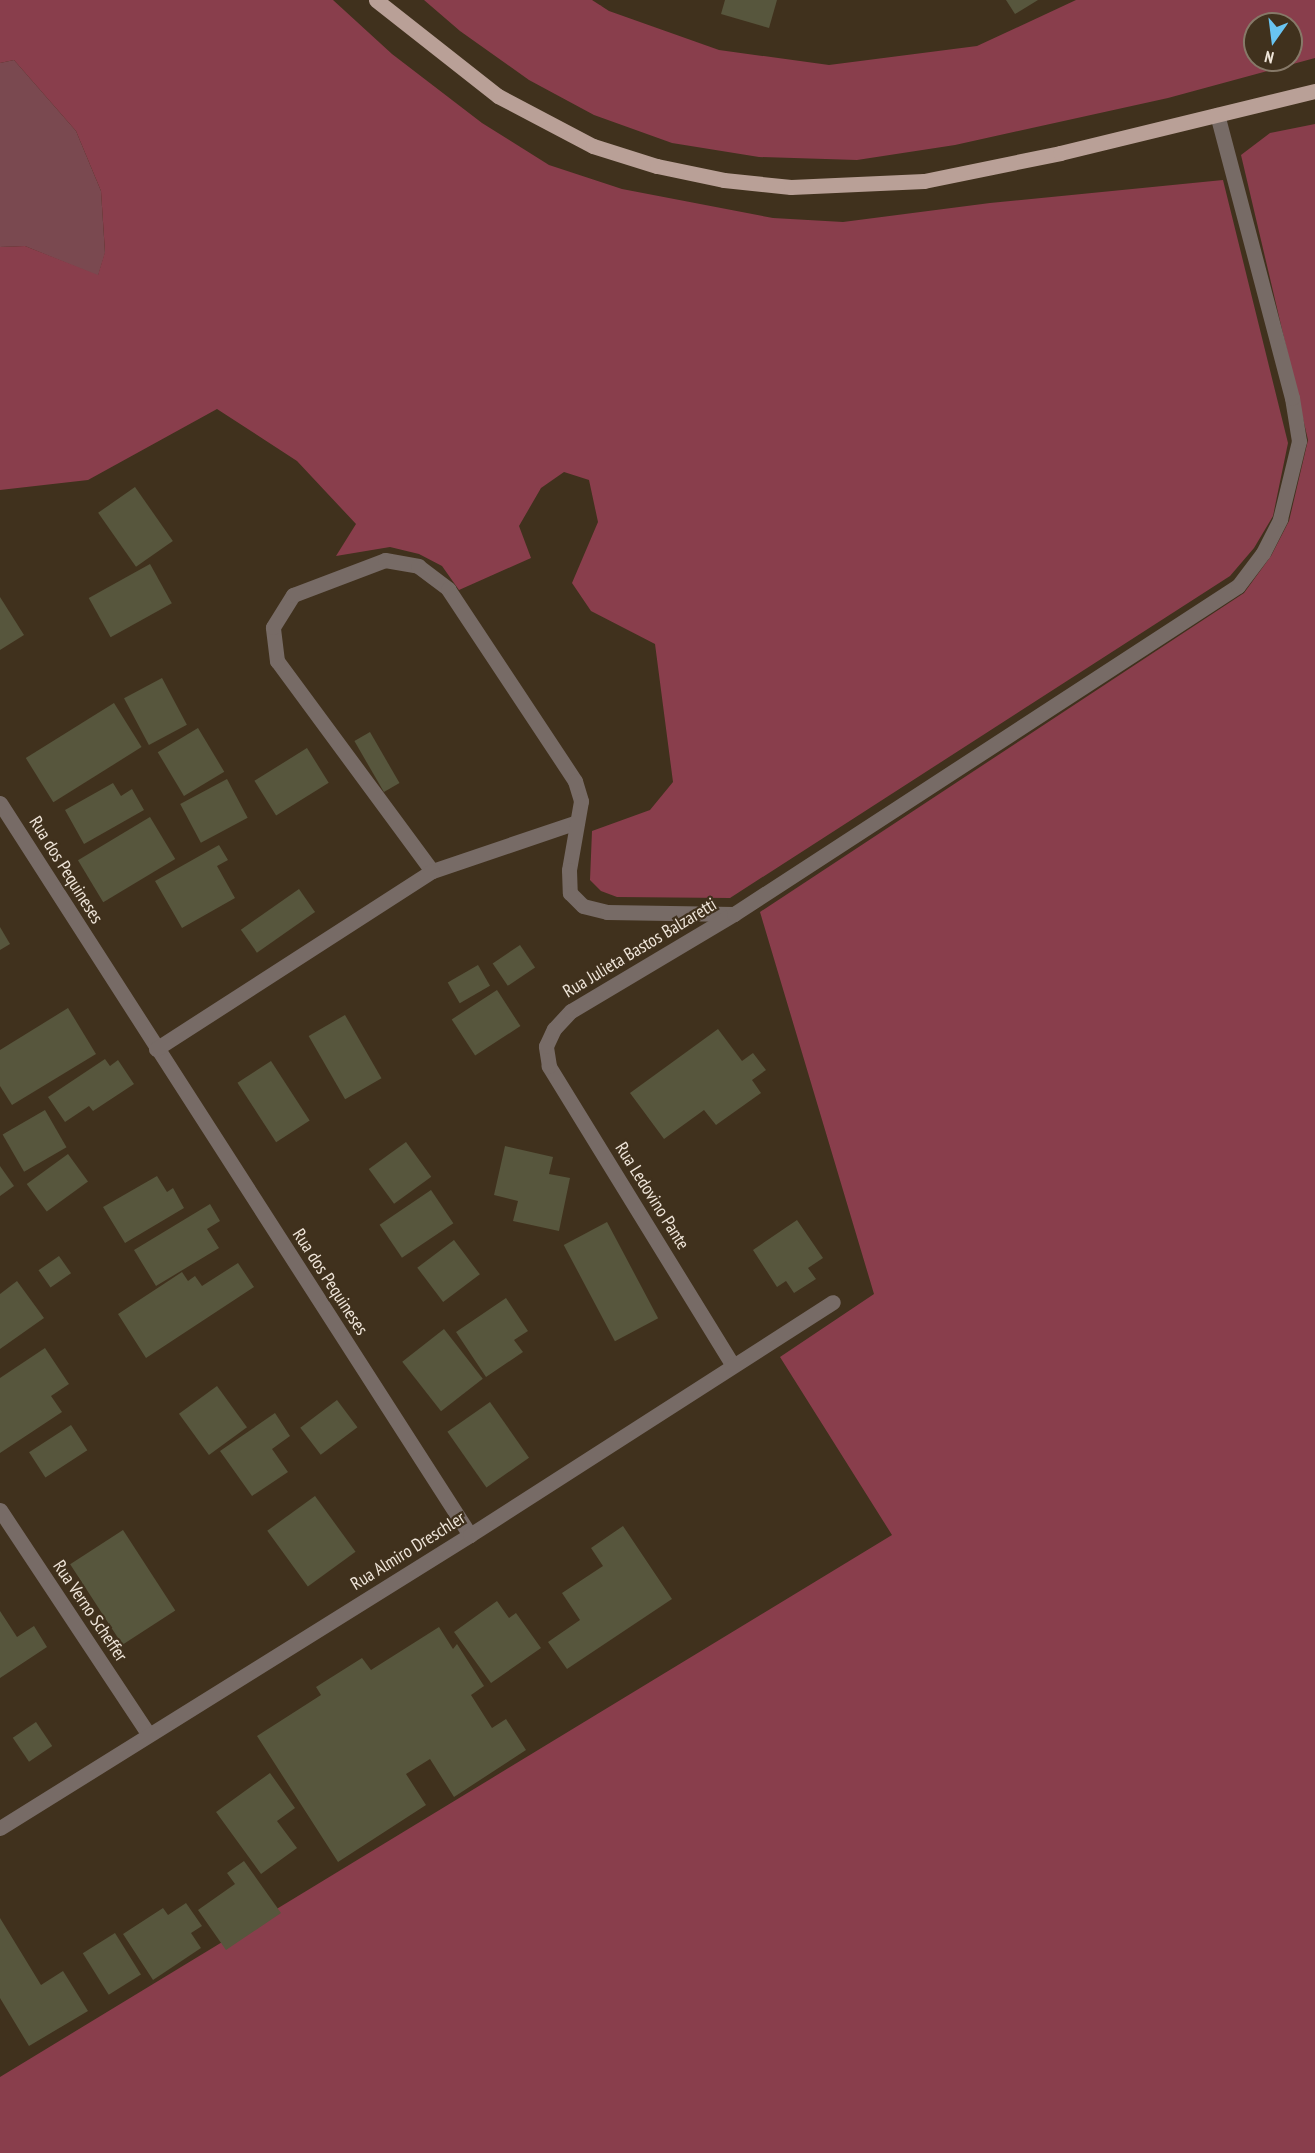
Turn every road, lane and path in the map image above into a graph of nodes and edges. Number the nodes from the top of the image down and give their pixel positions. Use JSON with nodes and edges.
{"nodes":[{"id":1,"x":376,"y":0,"type":"edge"},
{"id":2,"x":1315,"y":91,"type":"edge"},
{"id":3,"x":1217,"y":115,"type":"junction"},
{"id":4,"x":0,"y":803,"type":"edge"},
{"id":5,"x":577,"y":822,"type":"junction"},
{"id":6,"x":432,"y":871,"type":"junction"},
{"id":7,"x":734,"y":914,"type":"junction"},
{"id":8,"x":546,"y":1046,"type":"joint"},
{"id":9,"x":156,"y":1049,"type":"junction"},
{"id":10,"x":832,"y":1302,"type":"dead end"},
{"id":11,"x":732,"y":1364,"type":"junction"},
{"id":12,"x":0,"y":1510,"type":"edge"},
{"id":13,"x":470,"y":1535,"type":"junction"},
{"id":14,"x":148,"y":1734,"type":"junction"},
{"id":15,"x":0,"y":1828,"type":"edge"}],
"edges":[{"from":1,"to":3,"type":"main road"},
{"from":2,"to":3,"type":"main road"},
{"from":3,"to":7,"type":"street","name":"Rua Julieta Bastos Balzaretti"},
{"from":4,"to":9,"type":"street","name":"Rua dos Pequineses"},
{"from":5,"to":6,"type":"street"},
{"from":5,"to":6,"type":"street"},
{"from":5,"to":7,"type":"street"},
{"from":6,"to":9,"type":"street"},
{"from":7,"to":8,"type":"street","name":"Rua Julieta Bastos Balzaretti"},
{"from":8,"to":11,"type":"street","name":"Rua Ledovino Pante"},
{"from":9,"to":13,"type":"street","name":"Rua dos Pequineses"},
{"from":10,"to":11,"type":"street","name":"Rua Almiro Dreschler"},
{"from":11,"to":13,"type":"street","name":"Rua Almiro Dreschler"},
{"from":12,"to":14,"type":"street","name":"Rua Verno Scheffer"},
{"from":13,"to":14,"type":"street","name":"Rua Almiro Dreschler"},
{"from":14,"to":15,"type":"street","name":"Rua Almiro Dreschler"}]}
